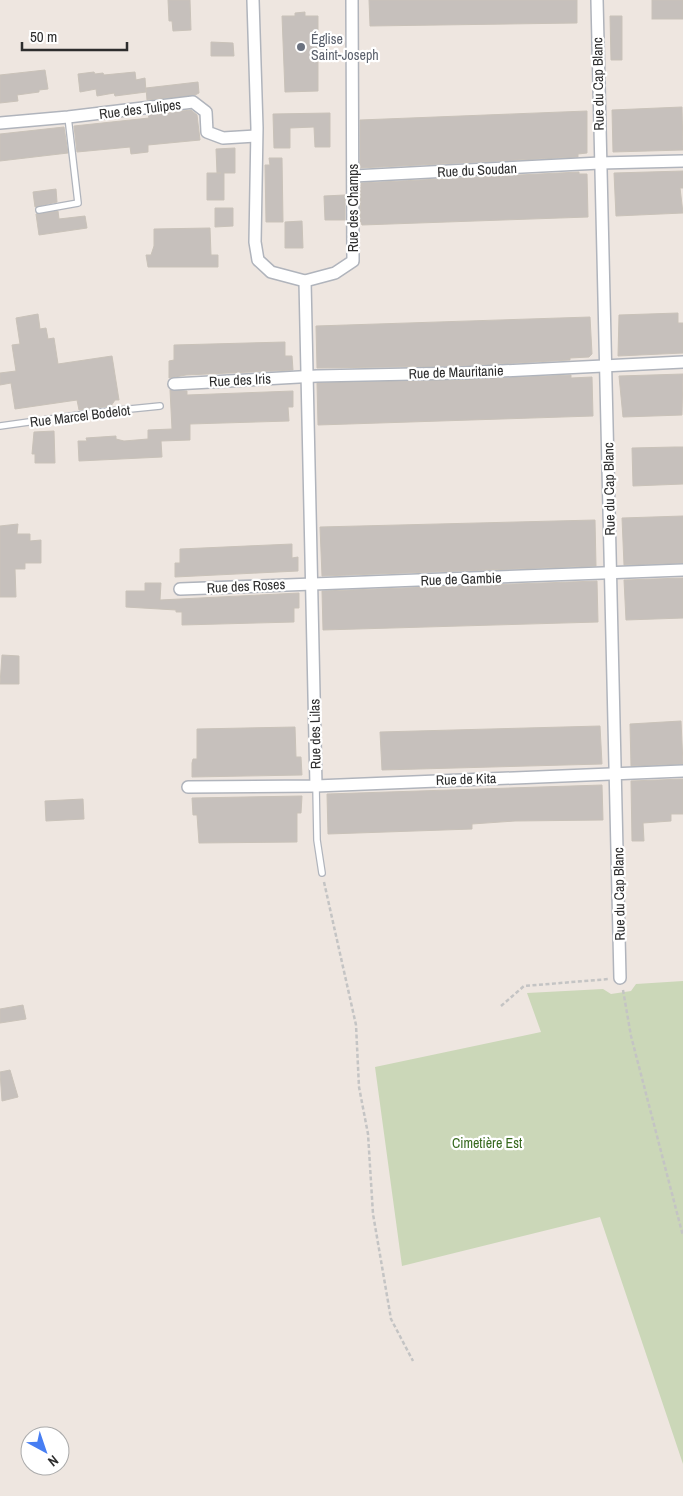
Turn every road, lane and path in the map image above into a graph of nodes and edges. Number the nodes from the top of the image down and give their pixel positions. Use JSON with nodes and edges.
{"nodes":[{"id":1,"x":253,"y":0,"type":"edge"},
{"id":2,"x":352,"y":0,"type":"edge"},
{"id":3,"x":597,"y":0,"type":"edge"},
{"id":4,"x":68,"y":117,"type":"junction"},
{"id":5,"x":0,"y":123,"type":"edge"},
{"id":6,"x":256,"y":136,"type":"junction"},
{"id":7,"x":683,"y":161,"type":"edge"},
{"id":8,"x":600,"y":163,"type":"junction"},
{"id":9,"x":354,"y":176,"type":"junction"},
{"id":10,"x":39,"y":210,"type":"dead end"},
{"id":11,"x":305,"y":281,"type":"junction"},
{"id":12,"x":683,"y":362,"type":"edge"},
{"id":13,"x":606,"y":366,"type":"junction"},
{"id":14,"x":307,"y":377,"type":"junction"},
{"id":15,"x":174,"y":384,"type":"dead end"},
{"id":16,"x":160,"y":406,"type":"dead end"},
{"id":17,"x":0,"y":426,"type":"edge"},
{"id":18,"x":683,"y":570,"type":"edge"},
{"id":19,"x":610,"y":572,"type":"junction"},
{"id":20,"x":312,"y":584,"type":"junction"},
{"id":21,"x":180,"y":589,"type":"dead end"},
{"id":22,"x":683,"y":772,"type":"edge"},
{"id":23,"x":617,"y":774,"type":"junction"},
{"id":24,"x":316,"y":786,"type":"junction"},
{"id":25,"x":188,"y":787,"type":"dead end"},
{"id":26,"x":322,"y":873,"type":"joint"},
{"id":27,"x":620,"y":978,"type":"junction"},
{"id":28,"x":501,"y":1006,"type":"dead end"},
{"id":29,"x":683,"y":1236,"type":"edge"},
{"id":30,"x":413,"y":1361,"type":"dead end"}],
"edges":[{"from":1,"to":6,"type":"street","name":"Rue des Champs"},
{"from":2,"to":9,"type":"street","name":"Rue des Champs"},
{"from":3,"to":8,"type":"street","name":"Rue du Cap Blanc"},
{"from":4,"to":5,"type":"street","name":"Rue des Tulipes"},
{"from":4,"to":6,"type":"street","name":"Rue des Tulipes"},
{"from":4,"to":10,"type":"lane"},
{"from":6,"to":11,"type":"street","name":"Rue des Champs"},
{"from":7,"to":8,"type":"street","name":"Rue du Soudan"},
{"from":8,"to":9,"type":"street","name":"Rue du Soudan"},
{"from":8,"to":13,"type":"street","name":"Rue du Cap Blanc"},
{"from":9,"to":11,"type":"street","name":"Rue des Champs"},
{"from":11,"to":14,"type":"street","name":"Rue des Lilas"},
{"from":12,"to":13,"type":"street","name":"Rue de Mauritanie"},
{"from":13,"to":14,"type":"street","name":"Rue de Mauritanie"},
{"from":13,"to":19,"type":"street","name":"Rue du Cap Blanc"},
{"from":14,"to":15,"type":"street","name":"Rue des Iris"},
{"from":14,"to":20,"type":"street","name":"Rue des Lilas"},
{"from":16,"to":17,"type":"lane","name":"Rue Marcel Bodelot"},
{"from":18,"to":19,"type":"street","name":"Rue de Gambie"},
{"from":19,"to":20,"type":"street","name":"Rue de Gambie"},
{"from":19,"to":23,"type":"street","name":"Rue du Cap Blanc"},
{"from":20,"to":21,"type":"street","name":"Rue des Roses"},
{"from":20,"to":24,"type":"street","name":"Rue des Lilas"},
{"from":22,"to":23,"type":"street","name":"Rue de Kita"},
{"from":23,"to":24,"type":"street","name":"Rue de Kita"},
{"from":23,"to":27,"type":"street","name":"Rue du Cap Blanc"},
{"from":24,"to":25,"type":"street","name":"Rue des Lilas"},
{"from":24,"to":26,"type":"lane"},
{"from":26,"to":30,"type":"path"},
{"from":27,"to":28,"type":"path"},
{"from":27,"to":29,"type":"path"}]}
